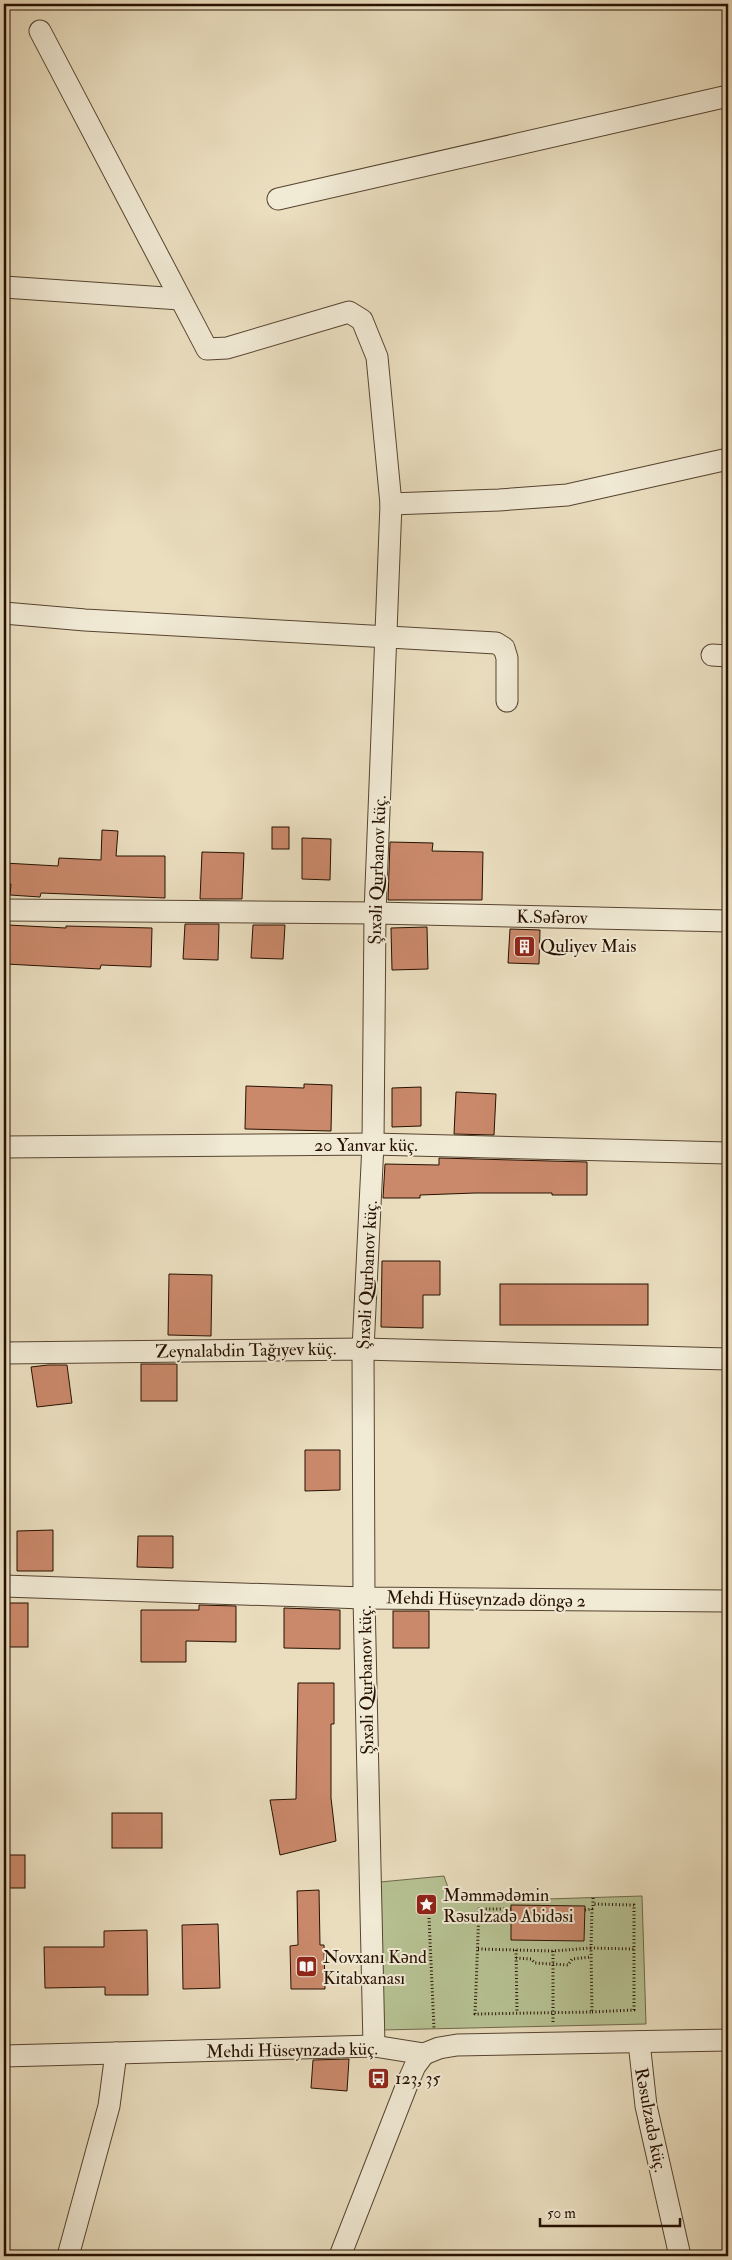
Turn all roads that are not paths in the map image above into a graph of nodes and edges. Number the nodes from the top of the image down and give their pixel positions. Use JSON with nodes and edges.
{"nodes":[{"id":1,"x":40,"y":31,"type":"dead end"},
{"id":2,"x":728,"y":96,"type":"edge"},
{"id":3,"x":278,"y":199,"type":"dead end"},
{"id":4,"x":4,"y":287,"type":"edge"},
{"id":5,"x":180,"y":299,"type":"junction"},
{"id":6,"x":728,"y":459,"type":"edge"},
{"id":7,"x":391,"y":504,"type":"junction"},
{"id":8,"x":4,"y":613,"type":"edge"},
{"id":9,"x":385,"y":637,"type":"junction"},
{"id":10,"x":507,"y":701,"type":"dead end"},
{"id":11,"x":4,"y":910,"type":"edge"},
{"id":12,"x":375,"y":913,"type":"junction"},
{"id":13,"x":728,"y":921,"type":"edge"},
{"id":14,"x":373,"y":1144,"type":"junction"},
{"id":15,"x":4,"y":1147,"type":"edge"},
{"id":16,"x":728,"y":1153,"type":"edge"},
{"id":17,"x":363,"y":1349,"type":"junction"},
{"id":18,"x":4,"y":1353,"type":"edge"},
{"id":19,"x":728,"y":1359,"type":"edge"},
{"id":20,"x":4,"y":1586,"type":"edge"},
{"id":21,"x":364,"y":1598,"type":"junction"},
{"id":22,"x":728,"y":1602,"type":"edge"},
{"id":23,"x":728,"y":2040,"type":"edge"},
{"id":24,"x":639,"y":2042,"type":"junction"},
{"id":25,"x":374,"y":2046,"type":"junction"},
{"id":26,"x":116,"y":2053,"type":"junction"},
{"id":27,"x":424,"y":2054,"type":"junction"},
{"id":28,"x":4,"y":2056,"type":"edge"},
{"id":29,"x":68,"y":2256,"type":"edge"},
{"id":30,"x":340,"y":2256,"type":"edge"},
{"id":31,"x":680,"y":2256,"type":"edge"}],
"edges":[{"from":1,"to":5,"type":"street"},
{"from":2,"to":3,"type":"street"},
{"from":4,"to":5,"type":"street"},
{"from":5,"to":7,"type":"street","name":"Şıxəli Qurbanov küç."},
{"from":6,"to":7,"type":"street"},
{"from":7,"to":9,"type":"street","name":"Şıxəli Qurbanov küç."},
{"from":8,"to":9,"type":"street"},
{"from":9,"to":10,"type":"street"},
{"from":9,"to":12,"type":"street","name":"Şıxəli Qurbanov küç."},
{"from":11,"to":12,"type":"street","name":"K.Səfərov"},
{"from":12,"to":13,"type":"street","name":"K.Səfərov"},
{"from":12,"to":14,"type":"street","name":"Şıxəli Qurbanov küç."},
{"from":14,"to":15,"type":"street","name":"20 Yanvar küç."},
{"from":14,"to":16,"type":"street","name":"20 Yanvar küç."},
{"from":14,"to":17,"type":"street","name":"Şıxəli Qurbanov küç."},
{"from":17,"to":18,"type":"street","name":"Zeynalabdin Tağıyev küç."},
{"from":17,"to":19,"type":"street","name":"Zeynalabdin Tağıyev küç."},
{"from":17,"to":21,"type":"street","name":"Şıxəli Qurbanov küç."},
{"from":20,"to":21,"type":"street","name":"Mehdi Hüseynzadə döngə 2"},
{"from":21,"to":22,"type":"street","name":"Mehdi Hüseynzadə döngə 2"},
{"from":21,"to":25,"type":"street","name":"Şıxəli Qurbanov küç."},
{"from":23,"to":24,"type":"street","name":"Mehdi Hüseynzadə küç."},
{"from":24,"to":27,"type":"street","name":"Mehdi Hüseynzadə küç."},
{"from":24,"to":31,"type":"street","name":"Rəsulzadə küç."},
{"from":25,"to":26,"type":"street","name":"Mehdi Hüseynzadə küç."},
{"from":25,"to":27,"type":"street","name":"Mehdi Hüseynzadə küç."},
{"from":26,"to":28,"type":"street","name":"Mehdi Hüseynzadə küç."},
{"from":26,"to":29,"type":"street"},
{"from":27,"to":30,"type":"street"}]}
